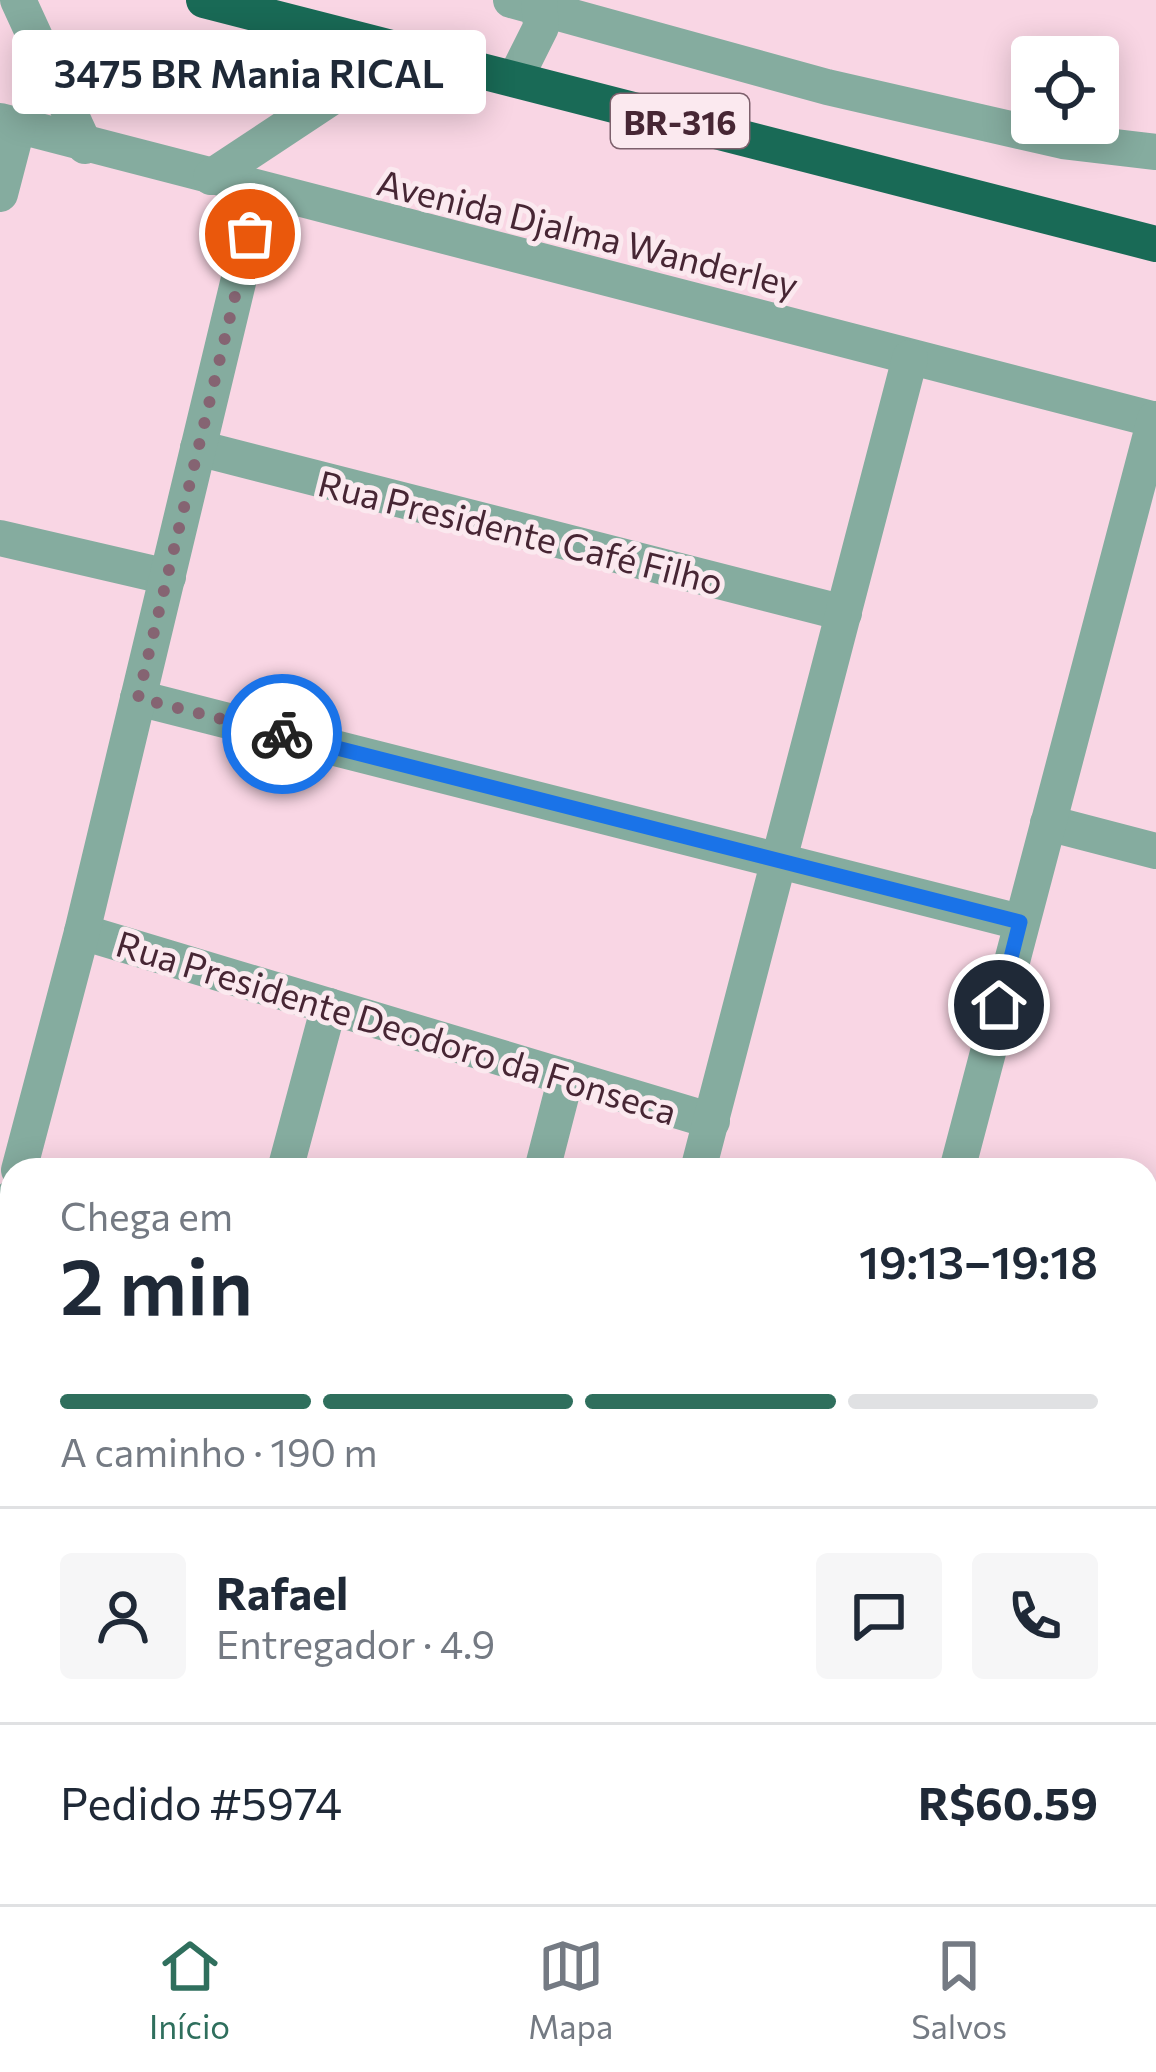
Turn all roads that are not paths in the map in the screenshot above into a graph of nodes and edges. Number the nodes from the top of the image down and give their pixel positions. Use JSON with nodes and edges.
{"nodes":[{"id":1,"x":18,"y":0,"type":"edge"},
{"id":2,"x":203,"y":0,"type":"edge"},
{"id":3,"x":530,"y":3,"type":"edge"},
{"id":4,"x":400,"y":52,"type":"junction"},
{"id":5,"x":515,"y":79,"type":"junction"},
{"id":6,"x":9,"y":123,"type":"edge"},
{"id":7,"x":85,"y":146,"type":"junction"},
{"id":8,"x":1156,"y":152,"type":"edge"},
{"id":9,"x":212,"y":177,"type":"junction"},
{"id":10,"x":260,"y":191,"type":"junction"},
{"id":11,"x":0,"y":194,"type":"edge"},
{"id":12,"x":1156,"y":244,"type":"edge"},
{"id":13,"x":910,"y":358,"type":"junction"},
{"id":14,"x":1155,"y":420,"type":"edge"},
{"id":15,"x":199,"y":448,"type":"junction"},
{"id":16,"x":0,"y":538,"type":"edge"},
{"id":17,"x":168,"y":577,"type":"junction"},
{"id":18,"x":844,"y":613,"type":"junction"},
{"id":19,"x":138,"y":698,"type":"junction"},
{"id":20,"x":1048,"y":824,"type":"junction"},
{"id":21,"x":1156,"y":851,"type":"edge"},
{"id":22,"x":779,"y":861,"type":"junction"},
{"id":23,"x":1020,"y":922,"type":"junction"},
{"id":24,"x":82,"y":932,"type":"junction"},
{"id":25,"x":329,"y":1006,"type":"junction"},
{"id":26,"x":566,"y":1077,"type":"junction"},
{"id":27,"x":712,"y":1121,"type":"junction"},
{"id":28,"x":23,"y":1158,"type":"edge"},
{"id":29,"x":288,"y":1158,"type":"edge"},
{"id":30,"x":545,"y":1158,"type":"edge"},
{"id":31,"x":701,"y":1158,"type":"edge"},
{"id":32,"x":959,"y":1158,"type":"edge"}],
"edges":[{"from":1,"to":7,"type":"street"},
{"from":2,"to":4,"type":"highway","number":"BR-316"},
{"from":3,"to":5,"type":"street"},
{"from":3,"to":8,"type":"street"},
{"from":4,"to":5,"type":"highway","number":"BR-316"},
{"from":4,"to":9,"type":"street"},
{"from":5,"to":12,"type":"highway","number":"BR-316"},
{"from":6,"to":7,"type":"street","name":"Avenida Djalma Wanderley"},
{"from":6,"to":11,"type":"street"},
{"from":7,"to":9,"type":"street","name":"Avenida Djalma Wanderley"},
{"from":9,"to":10,"type":"street","name":"Avenida Djalma Wanderley"},
{"from":10,"to":13,"type":"street","name":"Avenida Djalma Wanderley"},
{"from":10,"to":15,"type":"street"},
{"from":13,"to":14,"type":"street","name":"Avenida Djalma Wanderley"},
{"from":13,"to":18,"type":"street"},
{"from":14,"to":20,"type":"street"},
{"from":15,"to":17,"type":"street"},
{"from":15,"to":18,"type":"street","name":"Rua Presidente Café Filho"},
{"from":16,"to":17,"type":"street"},
{"from":17,"to":19,"type":"street"},
{"from":18,"to":22,"type":"street"},
{"from":19,"to":22,"type":"street"},
{"from":19,"to":24,"type":"street"},
{"from":20,"to":21,"type":"street"},
{"from":20,"to":23,"type":"street"},
{"from":22,"to":23,"type":"street"},
{"from":22,"to":27,"type":"street"},
{"from":23,"to":32,"type":"street"},
{"from":24,"to":25,"type":"street","name":"Rua Presidente Deodoro da Fonseca"},
{"from":24,"to":28,"type":"street"},
{"from":25,"to":26,"type":"street","name":"Rua Presidente Deodoro da Fonseca"},
{"from":25,"to":29,"type":"street"},
{"from":26,"to":27,"type":"street","name":"Rua Presidente Deodoro da Fonseca"},
{"from":26,"to":30,"type":"street"},
{"from":27,"to":31,"type":"street"}]}
